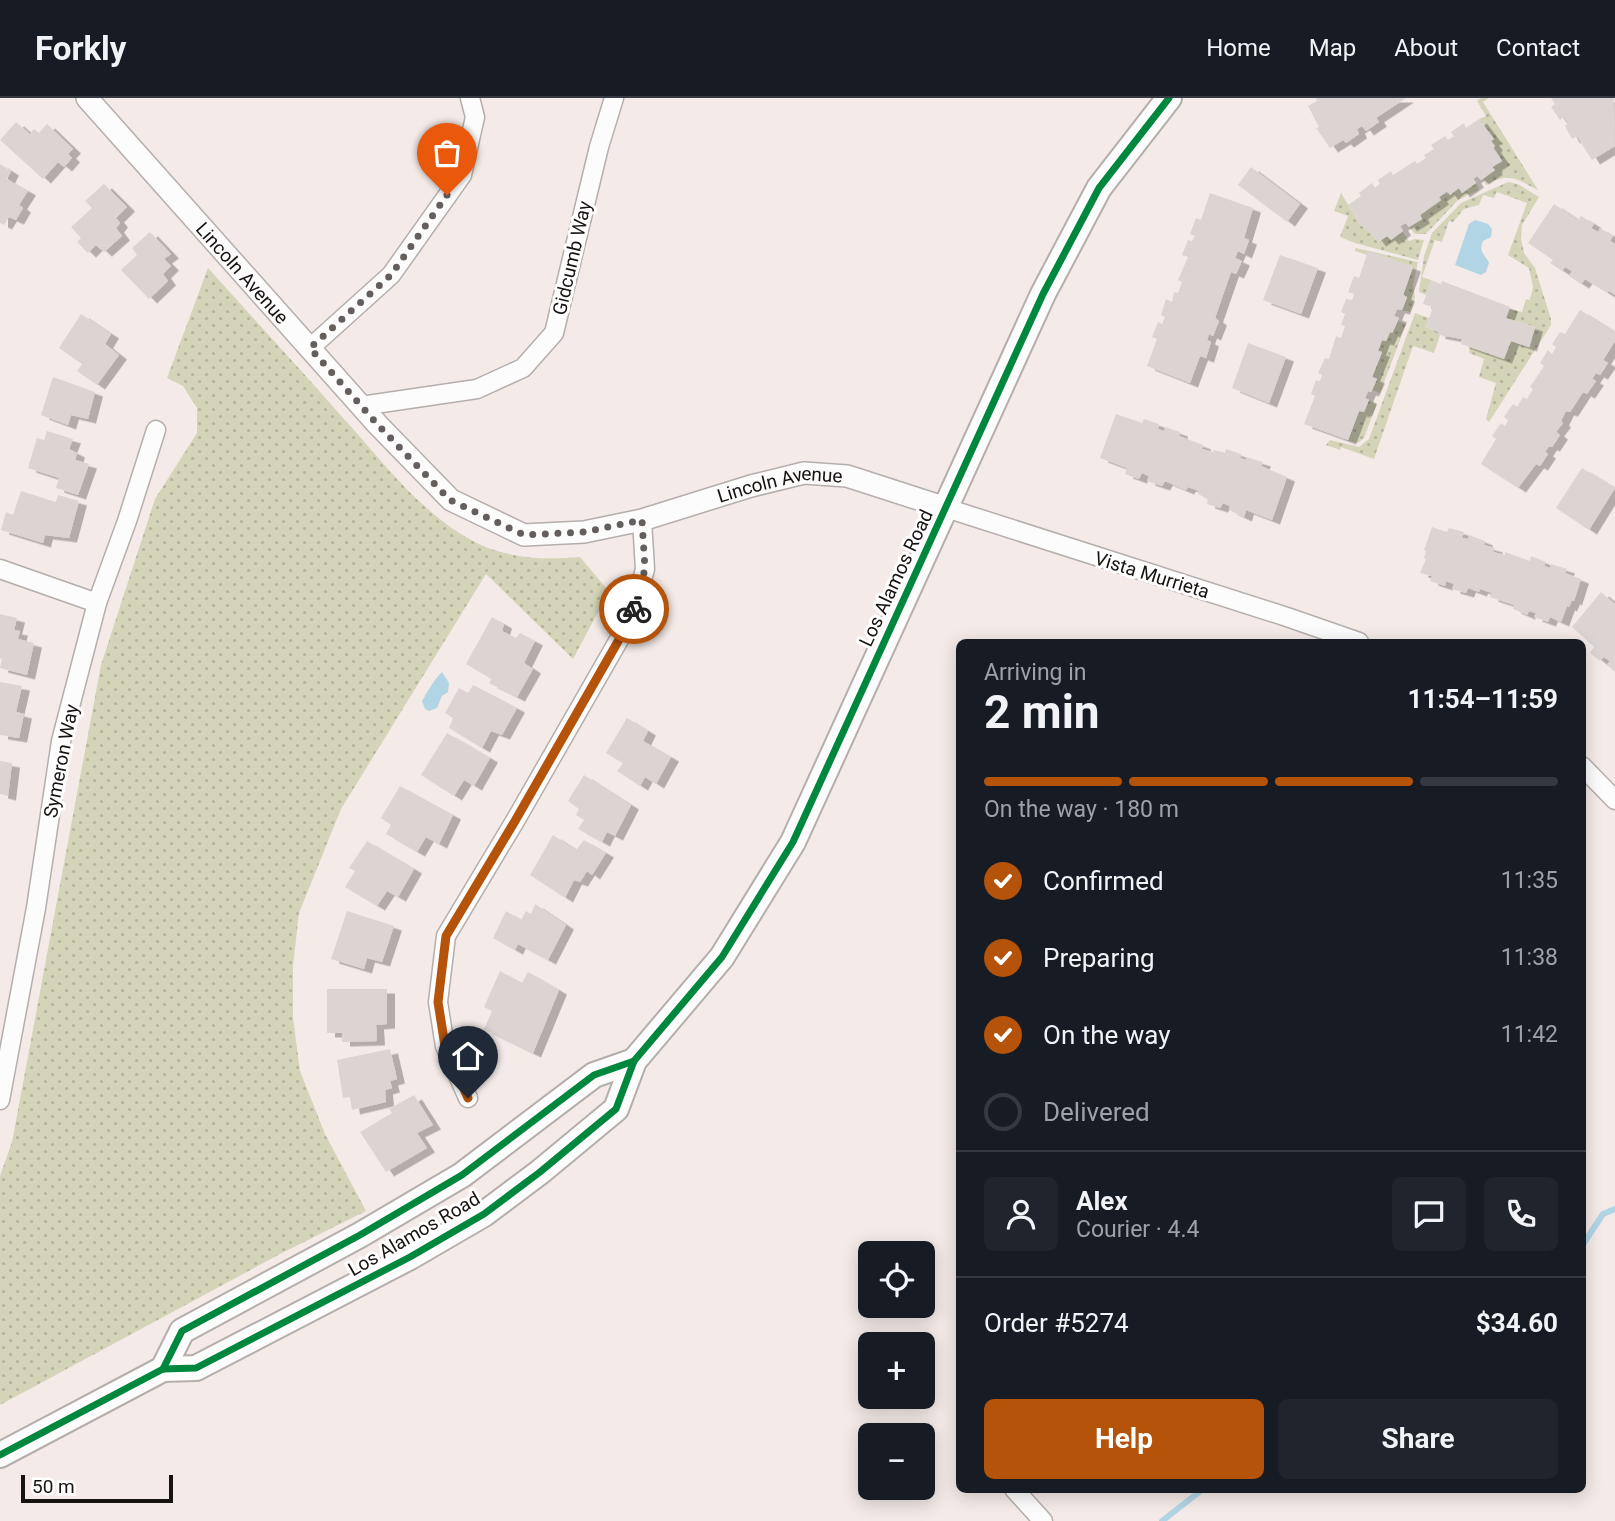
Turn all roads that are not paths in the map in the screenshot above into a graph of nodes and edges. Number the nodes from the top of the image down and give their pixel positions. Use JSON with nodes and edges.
{"nodes":[{"id":1,"x":87,"y":98,"type":"edge"},
{"id":2,"x":470,"y":98,"type":"edge"},
{"id":3,"x":614,"y":98,"type":"edge"},
{"id":4,"x":1169,"y":98,"type":"edge"},
{"id":5,"x":310,"y":348,"type":"junction"},
{"id":6,"x":361,"y":406,"type":"junction"},
{"id":7,"x":156,"y":430,"type":"dead end"},
{"id":8,"x":946,"y":508,"type":"junction"},
{"id":9,"x":642,"y":520,"type":"junction"},
{"id":10,"x":0,"y":569,"type":"edge"},
{"id":11,"x":97,"y":603,"type":"junction"},
{"id":12,"x":1350,"y":639,"type":"edge"},
{"id":13,"x":1586,"y":769,"type":"edge"},
{"id":14,"x":1615,"y":800,"type":"edge"},
{"id":15,"x":634,"y":1061,"type":"junction"},
{"id":16,"x":468,"y":1098,"type":"dead end"},
{"id":17,"x":0,"y":1100,"type":"edge"},
{"id":18,"x":163,"y":1369,"type":"junction"},
{"id":19,"x":0,"y":1455,"type":"edge"},
{"id":20,"x":1018,"y":1493,"type":"edge"},
{"id":21,"x":1043,"y":1521,"type":"edge"}],
"edges":[{"from":1,"to":5,"type":"street","name":"Lincoln Avenue"},
{"from":2,"to":5,"type":"street"},
{"from":3,"to":6,"type":"street","name":"Gidcumb Way"},
{"from":4,"to":8,"type":"main road","name":"Los Alamos Road"},
{"from":5,"to":6,"type":"street","name":"Lincoln Avenue"},
{"from":6,"to":9,"type":"street","name":"Lincoln Avenue"},
{"from":7,"to":11,"type":"street","name":"Symeron Way"},
{"from":8,"to":9,"type":"street","name":"Lincoln Avenue"},
{"from":8,"to":12,"type":"street","name":"Vista Murrieta"},
{"from":8,"to":15,"type":"main road","name":"Los Alamos Road"},
{"from":9,"to":16,"type":"street"},
{"from":10,"to":11,"type":"street"},
{"from":11,"to":17,"type":"street","name":"Symeron Way"},
{"from":13,"to":14,"type":"street"},
{"from":15,"to":18,"type":"main road","name":"Los Alamos Road"},
{"from":15,"to":18,"type":"main road","name":"Los Alamos Road"},
{"from":18,"to":19,"type":"main road","name":"Los Alamos Road"},
{"from":20,"to":21,"type":"street"}]}
